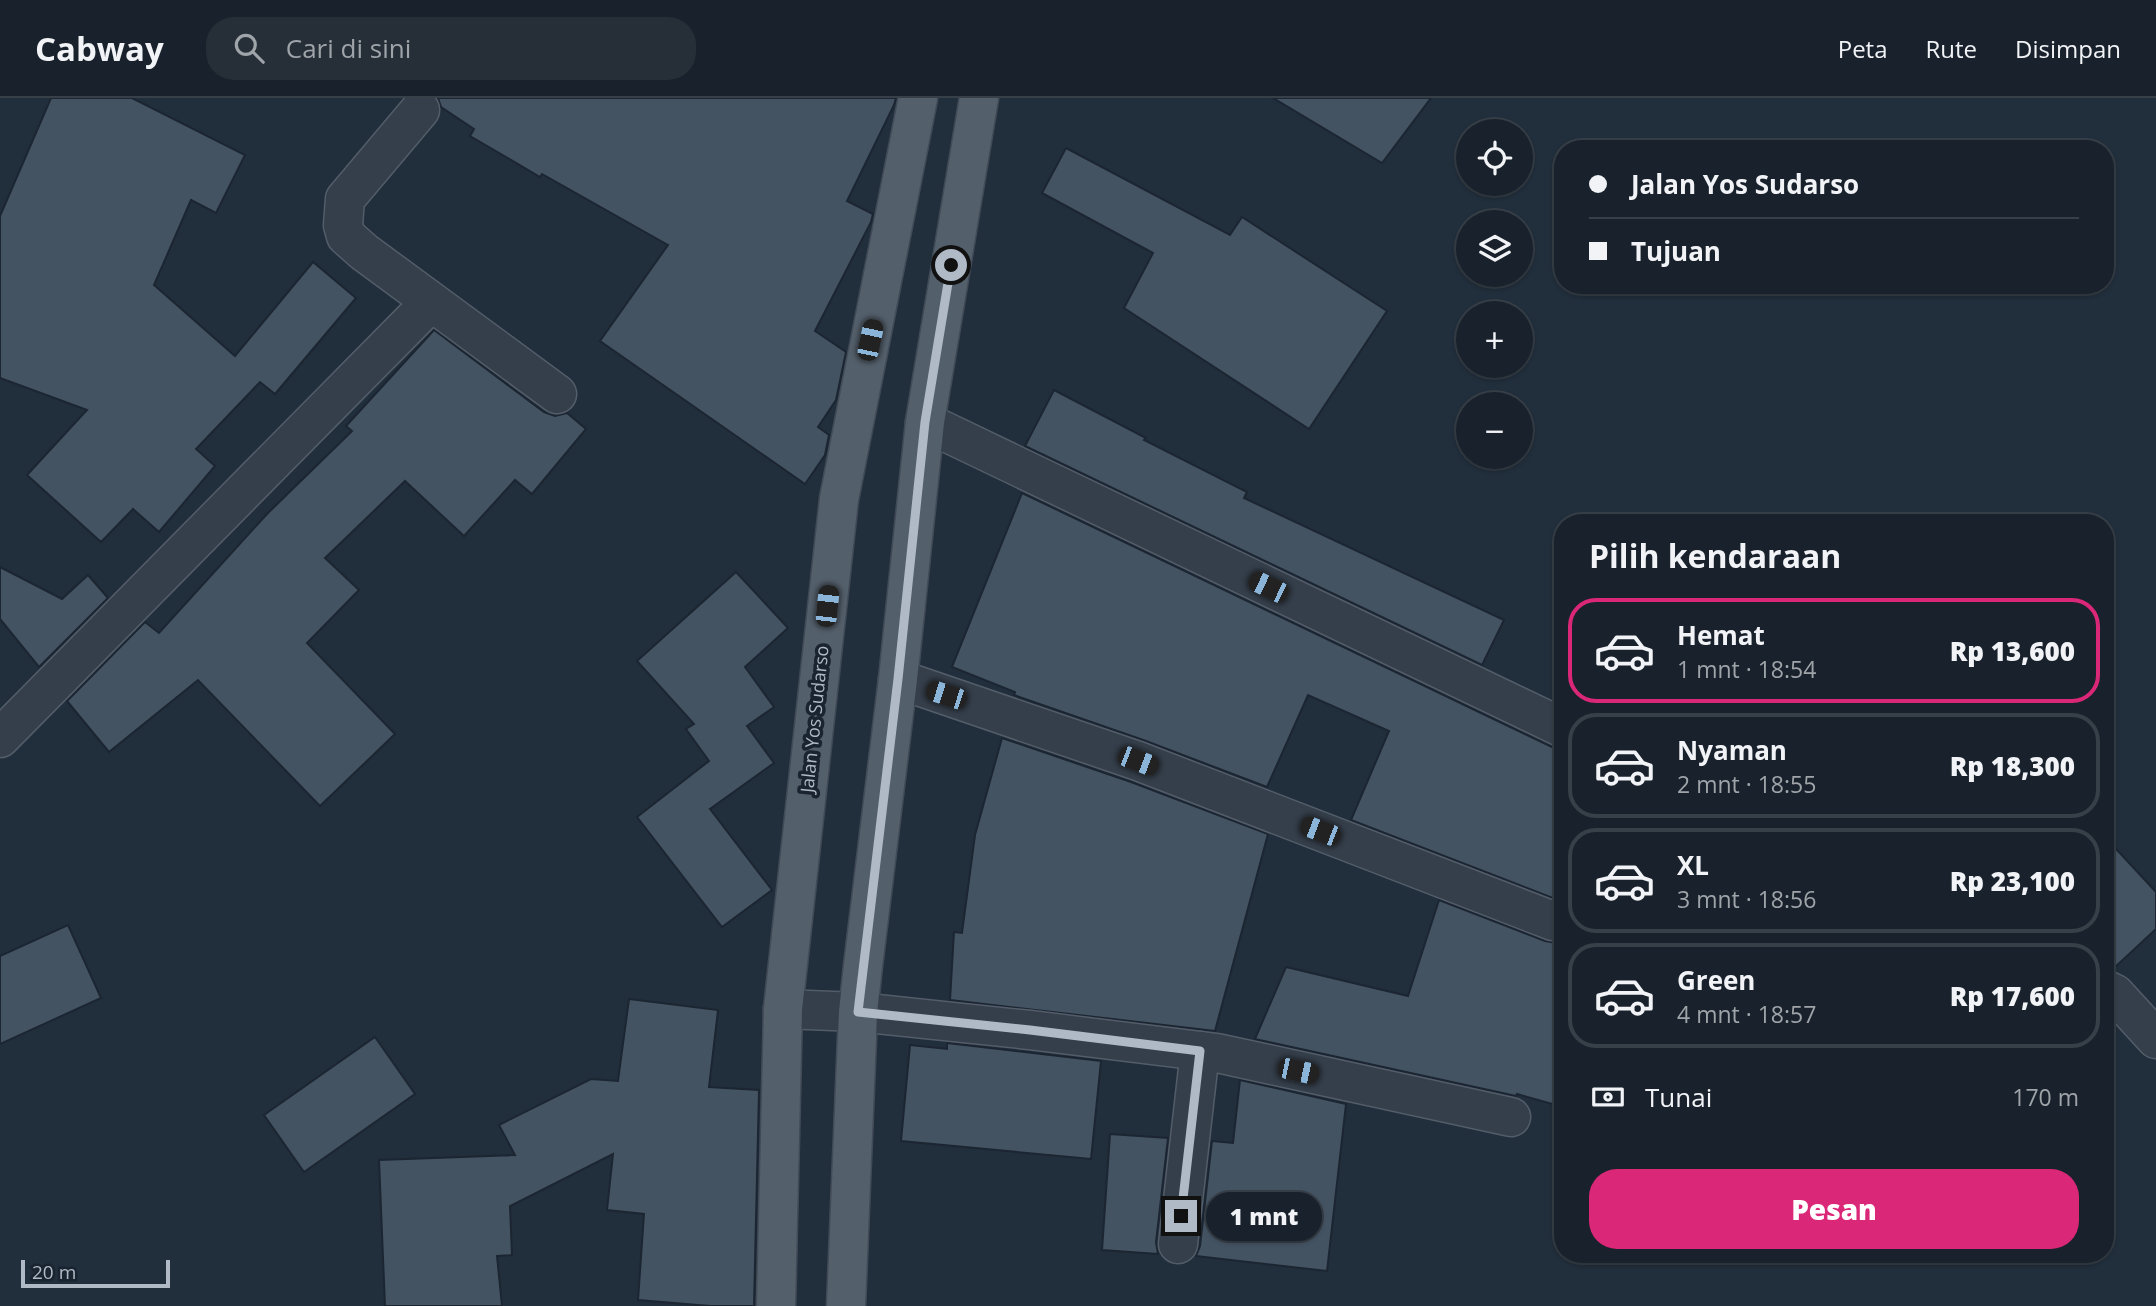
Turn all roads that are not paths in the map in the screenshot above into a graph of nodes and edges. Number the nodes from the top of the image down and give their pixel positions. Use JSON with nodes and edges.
{"nodes":[{"id":1,"x":420,"y":110,"type":"dead end"},
{"id":2,"x":916,"y":113,"type":"edge"},
{"id":3,"x":976,"y":116,"type":"edge"},
{"id":4,"x":431,"y":302,"type":"junction"},
{"id":5,"x":557,"y":394,"type":"dead end"},
{"id":6,"x":925,"y":422,"type":"junction"},
{"id":7,"x":898,"y":679,"type":"junction"},
{"id":8,"x":1554,"y":724,"type":"edge"},
{"id":9,"x":0,"y":737,"type":"edge"},
{"id":10,"x":1553,"y":921,"type":"dead end"},
{"id":11,"x":2114,"y":993,"type":"edge"},
{"id":12,"x":783,"y":1009,"type":"junction"},
{"id":13,"x":858,"y":1012,"type":"junction"},
{"id":14,"x":2156,"y":1039,"type":"edge"},
{"id":15,"x":1200,"y":1051,"type":"junction"},
{"id":16,"x":1511,"y":1117,"type":"dead end"},
{"id":17,"x":1178,"y":1244,"type":"dead end"},
{"id":18,"x":776,"y":1306,"type":"edge"},
{"id":19,"x":846,"y":1306,"type":"edge"}],
"edges":[{"from":1,"to":4,"type":"street"},
{"from":2,"to":3,"type":"main road"},
{"from":2,"to":12,"type":"main road","name":"Jalan Yos Sudarso"},
{"from":3,"to":6,"type":"main road"},
{"from":4,"to":5,"type":"street"},
{"from":4,"to":9,"type":"street"},
{"from":6,"to":7,"type":"main road"},
{"from":6,"to":8,"type":"street"},
{"from":7,"to":10,"type":"street"},
{"from":7,"to":13,"type":"main road"},
{"from":11,"to":14,"type":"street"},
{"from":12,"to":13,"type":"street"},
{"from":12,"to":18,"type":"main road","name":"Jalan Yos Sudarso"},
{"from":13,"to":15,"type":"street"},
{"from":13,"to":19,"type":"main road"},
{"from":15,"to":16,"type":"street"},
{"from":15,"to":17,"type":"street"}]}
